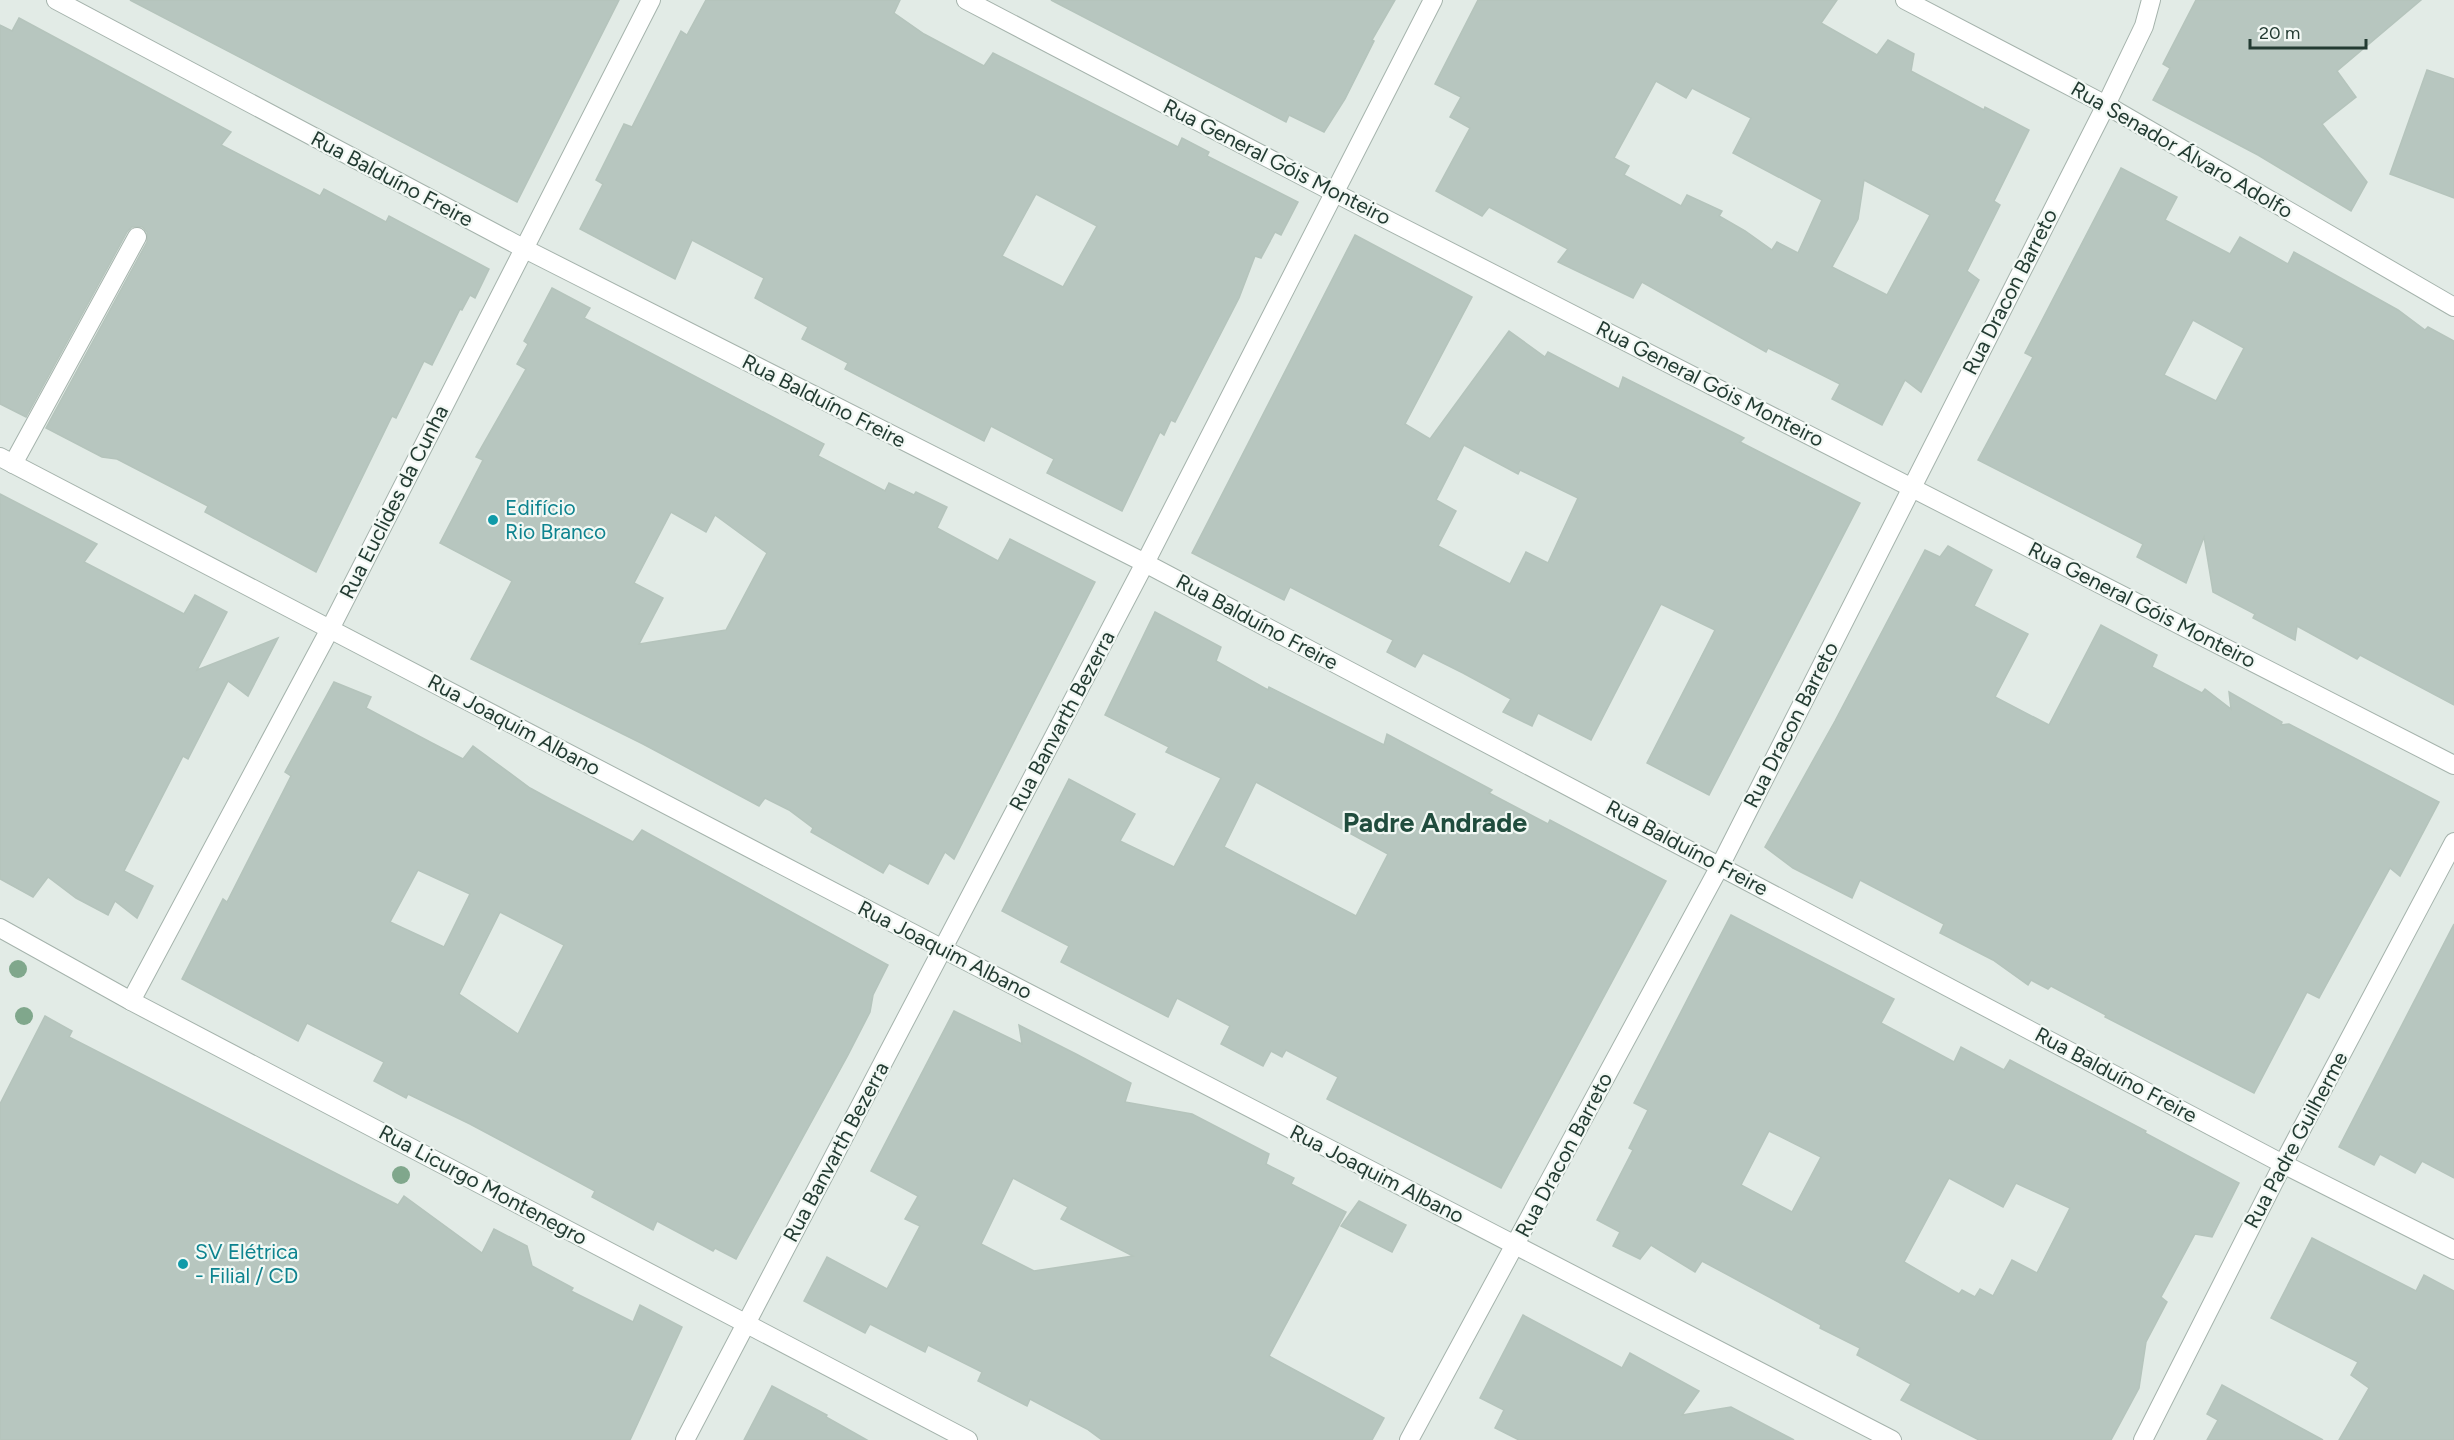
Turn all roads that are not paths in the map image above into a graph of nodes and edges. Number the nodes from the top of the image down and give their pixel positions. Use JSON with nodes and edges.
{"nodes":[{"id":1,"x":56,"y":0,"type":"edge"},
{"id":2,"x":651,"y":0,"type":"edge"},
{"id":3,"x":966,"y":0,"type":"edge"},
{"id":4,"x":1433,"y":0,"type":"edge"},
{"id":5,"x":1905,"y":0,"type":"edge"},
{"id":6,"x":2151,"y":0,"type":"edge"},
{"id":7,"x":2106,"y":105,"type":"junction"},
{"id":8,"x":1333,"y":192,"type":"junction"},
{"id":9,"x":137,"y":237,"type":"dead end"},
{"id":10,"x":523,"y":248,"type":"junction"},
{"id":11,"x":2454,"y":307,"type":"edge"},
{"id":12,"x":6,"y":460,"type":"edge"},
{"id":13,"x":1911,"y":486,"type":"junction"},
{"id":14,"x":1145,"y":563,"type":"junction"},
{"id":15,"x":330,"y":629,"type":"junction"},
{"id":16,"x":2454,"y":765,"type":"edge"},
{"id":17,"x":2454,"y":842,"type":"edge"},
{"id":18,"x":1720,"y":866,"type":"junction"},
{"id":19,"x":0,"y":928,"type":"edge"},
{"id":20,"x":943,"y":949,"type":"junction"},
{"id":21,"x":130,"y":1001,"type":"junction"},
{"id":22,"x":2283,"y":1164,"type":"junction"},
{"id":23,"x":1515,"y":1246,"type":"junction"},
{"id":24,"x":2454,"y":1250,"type":"edge"},
{"id":25,"x":747,"y":1323,"type":"junction"},
{"id":26,"x":685,"y":1440,"type":"edge"},
{"id":27,"x":968,"y":1440,"type":"edge"},
{"id":28,"x":1409,"y":1440,"type":"edge"},
{"id":29,"x":1892,"y":1440,"type":"edge"},
{"id":30,"x":2143,"y":1440,"type":"edge"}],
"edges":[{"from":1,"to":10,"type":"street","name":"Rua Balduíno Freire"},
{"from":2,"to":10,"type":"street","name":"Rua Euclides da Cunha"},
{"from":3,"to":8,"type":"street","name":"Rua General Góis Monteiro"},
{"from":4,"to":8,"type":"street","name":"Rua Banvarth Bezerra"},
{"from":5,"to":7,"type":"street","name":"Rua Senador Álvaro Adolfo"},
{"from":6,"to":7,"type":"street","name":"Rua Dracon Barreto"},
{"from":7,"to":11,"type":"street","name":"Rua Senador Álvaro Adolfo"},
{"from":7,"to":13,"type":"street","name":"Rua Dracon Barreto"},
{"from":8,"to":13,"type":"street","name":"Rua General Góis Monteiro"},
{"from":8,"to":14,"type":"street","name":"Rua Banvarth Bezerra"},
{"from":9,"to":12,"type":"street"},
{"from":10,"to":14,"type":"street","name":"Rua Balduíno Freire"},
{"from":10,"to":15,"type":"street","name":"Rua Euclides da Cunha"},
{"from":12,"to":15,"type":"street","name":"Rua Joaquim Albano"},
{"from":13,"to":16,"type":"street","name":"Rua General Góis Monteiro"},
{"from":13,"to":18,"type":"street","name":"Rua Dracon Barreto"},
{"from":14,"to":18,"type":"street","name":"Rua Balduíno Freire"},
{"from":14,"to":20,"type":"street","name":"Rua Banvarth Bezerra"},
{"from":15,"to":20,"type":"street","name":"Rua Joaquim Albano"},
{"from":15,"to":21,"type":"street","name":"Rua Euclides da Cunha"},
{"from":17,"to":22,"type":"street","name":"Rua Padre Guilherme"},
{"from":18,"to":22,"type":"street","name":"Rua Balduíno Freire"},
{"from":18,"to":23,"type":"street","name":"Rua Dracon Barreto"},
{"from":19,"to":21,"type":"street","name":"Rua Licurgo Montenegro"},
{"from":20,"to":23,"type":"street","name":"Rua Joaquim Albano"},
{"from":20,"to":25,"type":"street","name":"Rua Banvarth Bezerra"},
{"from":21,"to":25,"type":"street","name":"Rua Licurgo Montenegro"},
{"from":22,"to":24,"type":"street","name":"Rua Balduíno Freire"},
{"from":22,"to":30,"type":"street","name":"Rua Padre Guilherme"},
{"from":23,"to":28,"type":"street","name":"Rua Dracon Barreto"},
{"from":23,"to":29,"type":"street","name":"Rua Joaquim Albano"},
{"from":25,"to":26,"type":"street","name":"Rua Banvarth Bezerra"},
{"from":25,"to":27,"type":"street","name":"Rua Licurgo Montenegro"}]}
